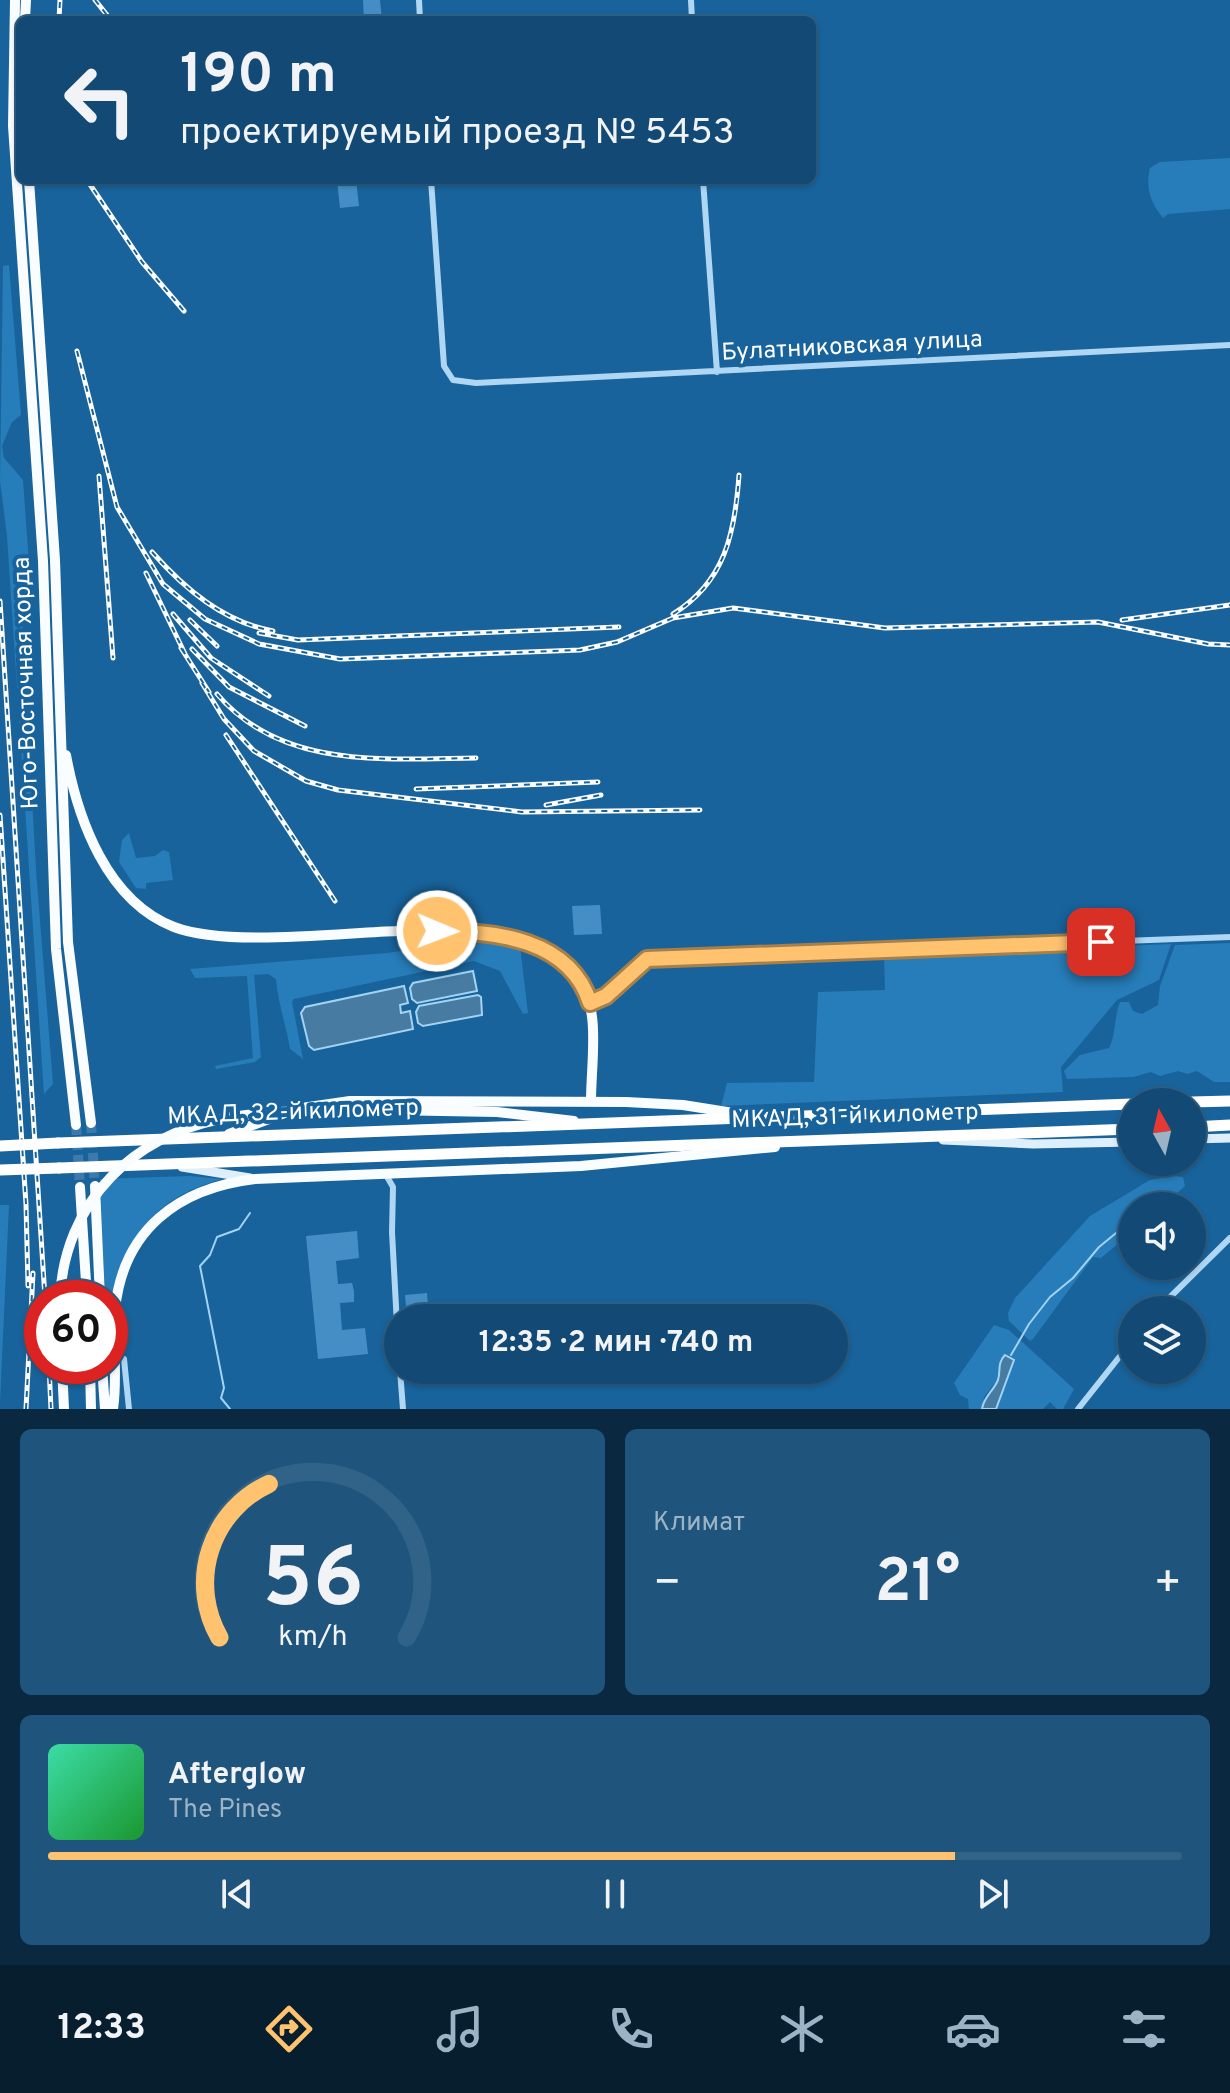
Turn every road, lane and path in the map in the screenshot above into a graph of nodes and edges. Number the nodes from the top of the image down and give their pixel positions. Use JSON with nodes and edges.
{"nodes":[{"id":1,"x":15,"y":0,"type":"edge"},
{"id":2,"x":16,"y":170,"type":"edge"},
{"id":3,"x":17,"y":184,"type":"edge"},
{"id":4,"x":29,"y":184,"type":"edge"},
{"id":5,"x":431,"y":184,"type":"edge"},
{"id":6,"x":703,"y":184,"type":"edge"},
{"id":7,"x":1230,"y":345,"type":"edge"},
{"id":8,"x":717,"y":372,"type":"junction"},
{"id":9,"x":60,"y":718,"type":"junction"},
{"id":10,"x":1230,"y":937,"type":"edge"},
{"id":11,"x":590,"y":1003,"type":"junction"},
{"id":12,"x":591,"y":1101,"type":"junction"},
{"id":13,"x":1230,"y":1101,"type":"edge"},
{"id":14,"x":1206,"y":1102,"type":"edge"},
{"id":15,"x":1118,"y":1105,"type":"edge"},
{"id":16,"x":764,"y":1118,"type":"junction"},
{"id":17,"x":91,"y":1123,"type":"tunnel mouth"},
{"id":18,"x":587,"y":1124,"type":"junction"},
{"id":19,"x":76,"y":1125,"type":"tunnel mouth"},
{"id":20,"x":1230,"y":1125,"type":"edge"},
{"id":21,"x":1206,"y":1126,"type":"edge"},
{"id":22,"x":1118,"y":1129,"type":"edge"},
{"id":23,"x":907,"y":1137,"type":"junction"},
{"id":24,"x":213,"y":1138,"type":"junction"},
{"id":25,"x":1230,"y":1138,"type":"edge"},
{"id":26,"x":864,"y":1139,"type":"junction"},
{"id":27,"x":1206,"y":1139,"type":"edge"},
{"id":28,"x":1118,"y":1142,"type":"edge"},
{"id":29,"x":0,"y":1146,"type":"edge"},
{"id":30,"x":580,"y":1149,"type":"joint"},
{"id":31,"x":163,"y":1164,"type":"junction"},
{"id":32,"x":0,"y":1170,"type":"edge"},
{"id":33,"x":413,"y":1173,"type":"junction"},
{"id":34,"x":384,"y":1174,"type":"junction"},
{"id":35,"x":255,"y":1179,"type":"junction"},
{"id":36,"x":95,"y":1186,"type":"tunnel mouth"},
{"id":37,"x":80,"y":1187,"type":"tunnel mouth"},
{"id":38,"x":394,"y":1195,"type":"junction"},
{"id":39,"x":1230,"y":1238,"type":"edge"},
{"id":40,"x":63,"y":1280,"type":"edge"},
{"id":41,"x":86,"y":1280,"type":"edge"},
{"id":42,"x":99,"y":1280,"type":"edge"},
{"id":43,"x":1171,"y":1296,"type":"edge"},
{"id":44,"x":396,"y":1304,"type":"edge"},
{"id":45,"x":1118,"y":1359,"type":"edge"},
{"id":46,"x":63,"y":1384,"type":"edge"},
{"id":47,"x":90,"y":1384,"type":"edge"},
{"id":48,"x":103,"y":1384,"type":"edge"},
{"id":49,"x":126,"y":1384,"type":"edge"},
{"id":50,"x":401,"y":1384,"type":"edge"},
{"id":51,"x":64,"y":1409,"type":"edge"},
{"id":52,"x":91,"y":1409,"type":"edge"},
{"id":53,"x":105,"y":1409,"type":"edge"},
{"id":54,"x":113,"y":1409,"type":"edge"},
{"id":55,"x":129,"y":1409,"type":"edge"},
{"id":56,"x":403,"y":1409,"type":"edge"},
{"id":57,"x":1078,"y":1409,"type":"edge"}],
"edges":[{"from":1,"to":2,"type":"main road","name":"Юго-Восточная хорда"},
{"from":3,"to":19,"type":"main road","name":"Юго-Восточная хорда"},
{"from":4,"to":9,"type":"main road","name":"Юго-Восточная хорда"},
{"from":5,"to":8,"type":"street","name":"Булатниковская улица"},
{"from":6,"to":8,"type":"street"},
{"from":7,"to":8,"type":"street","name":"Булатниковская улица"},
{"from":9,"to":11,"type":"main road"},
{"from":9,"to":17,"type":"main road","name":"Юго-Восточная хорда"},
{"from":10,"to":11,"type":"street"},
{"from":11,"to":12,"type":"main road"},
{"from":12,"to":16,"type":"main road"},
{"from":12,"to":24,"type":"main road"},
{"from":13,"to":14,"type":"highway"},
{"from":15,"to":16,"type":"highway","name":"МКАД, 31-й километр"},
{"from":16,"to":18,"type":"highway","name":"МКАД, 31-й километр"},
{"from":18,"to":24,"type":"highway","name":"МКАД, 32-й километр"},
{"from":18,"to":40,"type":"main road","bridge":true},
{"from":20,"to":21,"type":"highway"},
{"from":22,"to":23,"type":"highway","name":"МКАД, 31-й километр"},
{"from":23,"to":26,"type":"highway","name":"МКАД, 31-й километр"},
{"from":23,"to":28,"type":"main road"},
{"from":24,"to":29,"type":"highway","name":"МКАД, 32-й километр","bridge":true},
{"from":25,"to":27,"type":"main road"},
{"from":26,"to":30,"type":"highway","name":"МКАД, 31-й километр"},
{"from":26,"to":33,"type":"main road"},
{"from":30,"to":31,"type":"highway","name":"МКАД, 32-й километр"},
{"from":31,"to":32,"type":"highway","name":"МКАД, 32-й километр","bridge":true},
{"from":31,"to":35,"type":"main road"},
{"from":33,"to":34,"type":"main road"},
{"from":33,"to":38,"type":"street"},
{"from":34,"to":35,"type":"main road"},
{"from":34,"to":38,"type":"street"},
{"from":35,"to":54,"type":"main road"},
{"from":36,"to":42,"type":"main road"},
{"from":37,"to":41,"type":"main road"},
{"from":38,"to":44,"type":"street"},
{"from":39,"to":43,"type":"street"},
{"from":45,"to":57,"type":"street"},
{"from":46,"to":51,"type":"main road"},
{"from":47,"to":52,"type":"main road"},
{"from":48,"to":53,"type":"main road"},
{"from":49,"to":55,"type":"street"},
{"from":50,"to":56,"type":"street"}]}
